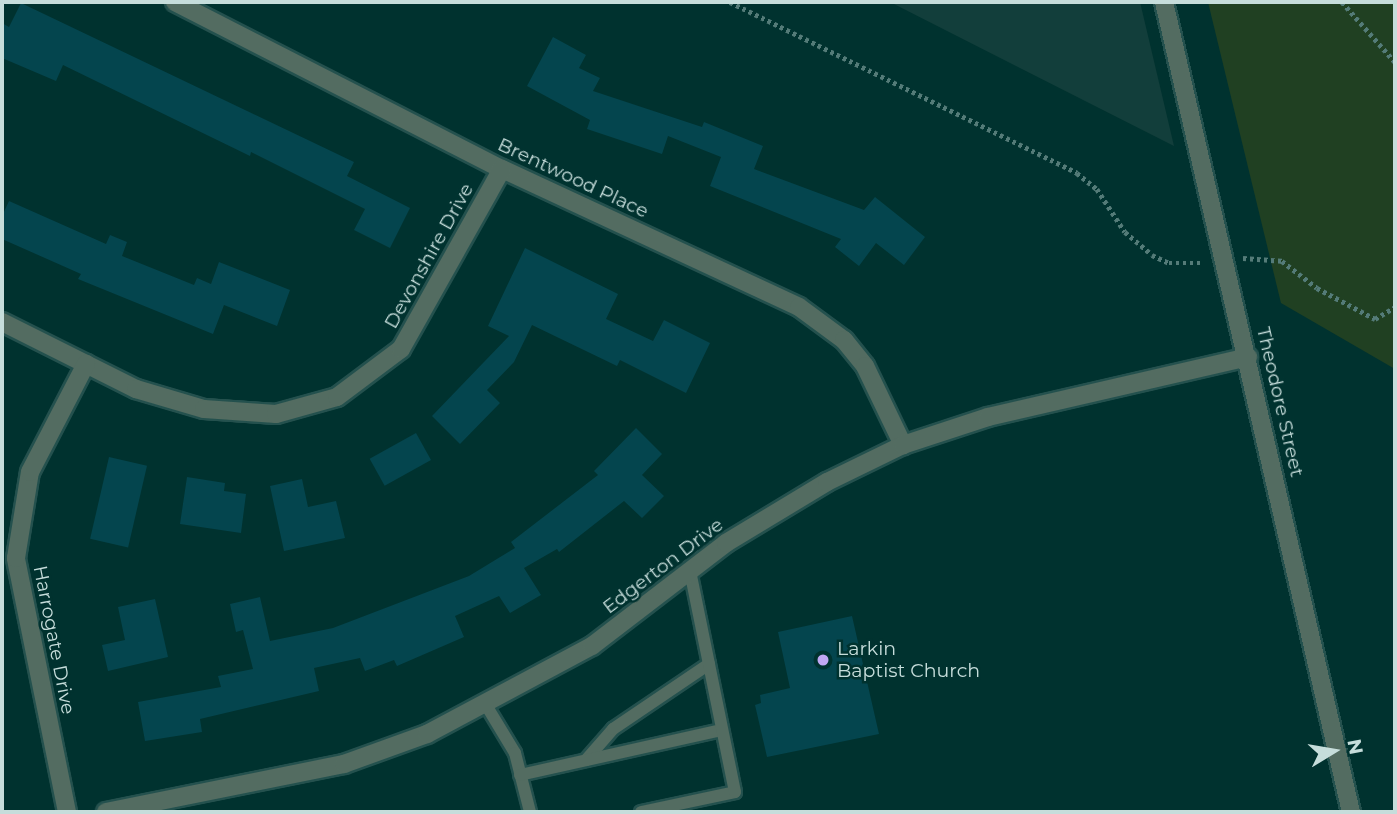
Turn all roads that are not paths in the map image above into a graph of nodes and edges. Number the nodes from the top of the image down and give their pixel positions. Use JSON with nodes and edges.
{"nodes":[{"id":1,"x":175,"y":2,"type":"edge"},
{"id":2,"x":1164,"y":2,"type":"edge"},
{"id":3,"x":502,"y":169,"type":"junction"},
{"id":4,"x":2,"y":322,"type":"edge"},
{"id":5,"x":1248,"y":358,"type":"junction"},
{"id":6,"x":86,"y":364,"type":"junction"},
{"id":7,"x":902,"y":445,"type":"junction"},
{"id":8,"x":690,"y":571,"type":"junction"},
{"id":9,"x":709,"y":664,"type":"junction"},
{"id":10,"x":486,"y":705,"type":"junction"},
{"id":11,"x":722,"y":730,"type":"junction"},
{"id":12,"x":586,"y":760,"type":"junction"},
{"id":13,"x":520,"y":775,"type":"junction"},
{"id":14,"x":67,"y":812,"type":"edge"},
{"id":15,"x":106,"y":812,"type":"edge"},
{"id":16,"x":530,"y":812,"type":"edge"},
{"id":17,"x":641,"y":812,"type":"edge"},
{"id":18,"x":1351,"y":812,"type":"edge"}],
"edges":[{"from":1,"to":3,"type":"street","name":"Brentwood Place"},
{"from":2,"to":5,"type":"street","name":"Theodore Street"},
{"from":3,"to":6,"type":"street","name":"Devonshire Drive"},
{"from":3,"to":7,"type":"street","name":"Brentwood Place"},
{"from":4,"to":6,"type":"street","name":"Devonshire Drive"},
{"from":5,"to":7,"type":"street","name":"Edgerton Drive"},
{"from":5,"to":18,"type":"street","name":"Theodore Street"},
{"from":6,"to":14,"type":"street","name":"Harrogate Drive"},
{"from":7,"to":8,"type":"street","name":"Edgerton Drive"},
{"from":8,"to":9,"type":"lane"},
{"from":8,"to":10,"type":"street","name":"Edgerton Drive"},
{"from":9,"to":11,"type":"lane"},
{"from":9,"to":12,"type":"lane"},
{"from":10,"to":13,"type":"lane"},
{"from":10,"to":15,"type":"street","name":"Edgerton Drive"},
{"from":11,"to":12,"type":"lane"},
{"from":11,"to":17,"type":"lane"},
{"from":12,"to":13,"type":"lane"},
{"from":13,"to":16,"type":"lane"}]}
